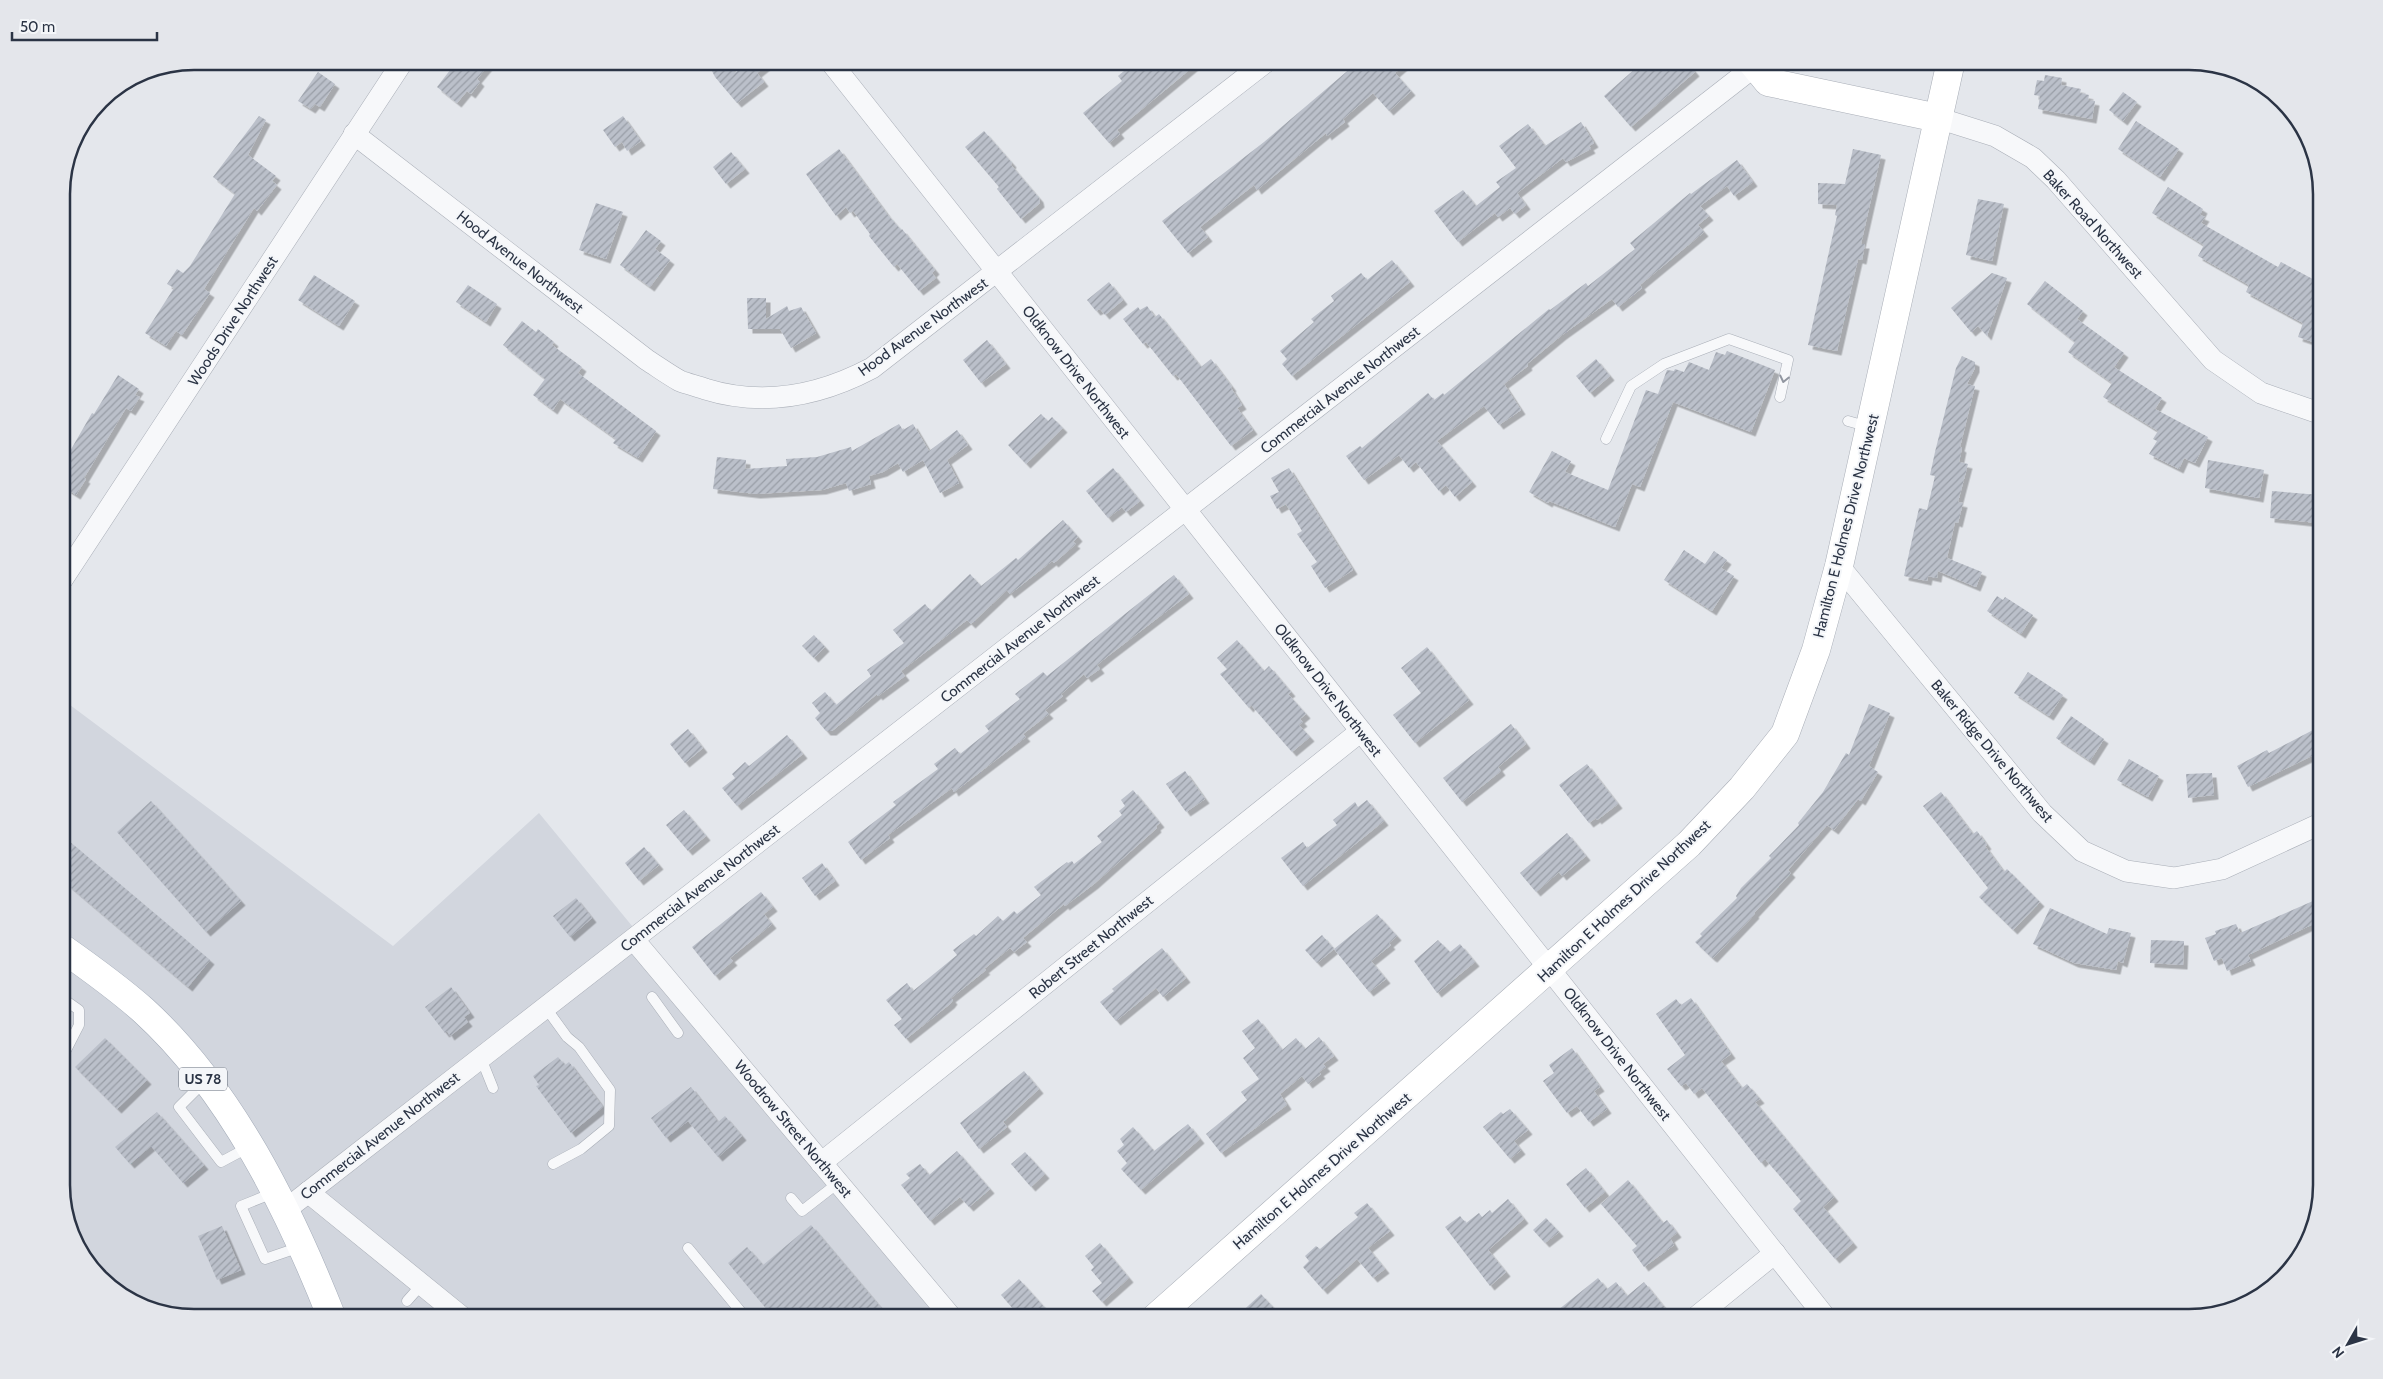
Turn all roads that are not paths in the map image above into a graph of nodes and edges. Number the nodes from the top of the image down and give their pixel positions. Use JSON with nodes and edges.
{"nodes":[{"id":1,"x":397,"y":70,"type":"edge"},
{"id":2,"x":837,"y":70,"type":"edge"},
{"id":3,"x":1255,"y":70,"type":"edge"},
{"id":4,"x":1745,"y":70,"type":"edge"},
{"id":5,"x":1758,"y":70,"type":"edge"},
{"id":6,"x":1949,"y":70,"type":"edge"},
{"id":7,"x":1938,"y":118,"type":"junction"},
{"id":8,"x":354,"y":134,"type":"junction"},
{"id":9,"x":997,"y":272,"type":"junction"},
{"id":10,"x":1780,"y":397,"type":"dead end"},
{"id":11,"x":2313,"y":411,"type":"edge"},
{"id":12,"x":1606,"y":439,"type":"dead end"},
{"id":13,"x":1186,"y":510,"type":"junction"},
{"id":14,"x":1839,"y":566,"type":"junction"},
{"id":15,"x":70,"y":568,"type":"edge"},
{"id":16,"x":1361,"y":731,"type":"junction"},
{"id":17,"x":2313,"y":827,"type":"edge"},
{"id":18,"x":634,"y":940,"type":"junction"},
{"id":19,"x":70,"y":954,"type":"edge"},
{"id":20,"x":1550,"y":970,"type":"junction"},
{"id":21,"x":652,"y":997,"type":"dead end"},
{"id":22,"x":70,"y":1004,"type":"edge"},
{"id":23,"x":546,"y":1008,"type":"junction"},
{"id":24,"x":678,"y":1033,"type":"dead end"},
{"id":25,"x":70,"y":1042,"type":"edge"},
{"id":26,"x":481,"y":1058,"type":"junction"},
{"id":27,"x":204,"y":1080,"type":"junction"},
{"id":28,"x":493,"y":1088,"type":"dead end"},
{"id":29,"x":250,"y":1147,"type":"junction"},
{"id":30,"x":821,"y":1163,"type":"junction"},
{"id":31,"x":553,"y":1164,"type":"dead end"},
{"id":32,"x":838,"y":1183,"type":"junction"},
{"id":33,"x":308,"y":1192,"type":"junction"},
{"id":34,"x":791,"y":1198,"type":"dead end"},
{"id":35,"x":279,"y":1201,"type":"junction"},
{"id":36,"x":302,"y":1246,"type":"junction"},
{"id":37,"x":688,"y":1248,"type":"dead end"},
{"id":38,"x":1775,"y":1253,"type":"junction"},
{"id":39,"x":422,"y":1284,"type":"junction"},
{"id":40,"x":408,"y":1301,"type":"dead end"},
{"id":41,"x":328,"y":1309,"type":"edge"},
{"id":42,"x":452,"y":1309,"type":"edge"},
{"id":43,"x":739,"y":1309,"type":"edge"},
{"id":44,"x":944,"y":1309,"type":"edge"},
{"id":45,"x":1165,"y":1309,"type":"edge"},
{"id":46,"x":1706,"y":1309,"type":"edge"},
{"id":47,"x":1819,"y":1309,"type":"edge"}],
"edges":[{"from":1,"to":8,"type":"street","name":"Woods Drive Northwest"},
{"from":2,"to":9,"type":"street","name":"Oldknow Drive Northwest"},
{"from":3,"to":9,"type":"street","name":"Hood Avenue Northwest"},
{"from":4,"to":13,"type":"street","name":"Commercial Avenue Northwest"},
{"from":5,"to":7,"type":"main road","name":"Baker Road Northwest"},
{"from":6,"to":7,"type":"main road","name":"Hamilton E Holmes Drive Northwest"},
{"from":7,"to":11,"type":"street","name":"Baker Road Northwest"},
{"from":7,"to":14,"type":"main road","name":"Hamilton E Holmes Drive Northwest"},
{"from":8,"to":9,"type":"street","name":"Hood Avenue Northwest"},
{"from":8,"to":15,"type":"street","name":"Woods Drive Northwest"},
{"from":9,"to":13,"type":"street","name":"Oldknow Drive Northwest"},
{"from":12,"to":10,"type":"lane","one_way":true},
{"from":13,"to":16,"type":"street","name":"Oldknow Drive Northwest"},
{"from":13,"to":18,"type":"street","name":"Commercial Avenue Northwest"},
{"from":14,"to":17,"type":"street","name":"Baker Ridge Drive Northwest"},
{"from":14,"to":20,"type":"main road","name":"Hamilton E Holmes Drive Northwest"},
{"from":16,"to":20,"type":"street","name":"Oldknow Drive Northwest"},
{"from":16,"to":30,"type":"street","name":"Robert Street Northwest"},
{"from":18,"to":23,"type":"street","name":"Commercial Avenue Northwest"},
{"from":18,"to":30,"type":"street","name":"Woodrow Street Northwest"},
{"from":19,"to":27,"type":"main road","number":"US 78"},
{"from":20,"to":38,"type":"street","name":"Oldknow Drive Northwest"},
{"from":20,"to":45,"type":"main road","name":"Hamilton E Holmes Drive Northwest"},
{"from":21,"to":24,"type":"lane"},
{"from":22,"to":25,"type":"lane"},
{"from":23,"to":26,"type":"street","name":"Commercial Avenue Northwest"},
{"from":23,"to":31,"type":"lane"},
{"from":26,"to":28,"type":"lane"},
{"from":26,"to":33,"type":"street","name":"Commercial Avenue Northwest"},
{"from":27,"to":29,"type":"main road","number":"US 78"},
{"from":27,"to":29,"type":"lane"},
{"from":29,"to":35,"type":"main road","number":"US 78"},
{"from":30,"to":32,"type":"street","name":"Woodrow Street Northwest"},
{"from":32,"to":34,"type":"lane"},
{"from":32,"to":44,"type":"street","name":"Woodrow Street Northwest"},
{"from":33,"to":35,"type":"street","name":"Commercial Avenue Northwest"},
{"from":33,"to":39,"type":"street"},
{"from":35,"to":36,"type":"main road","number":"US 78"},
{"from":35,"to":36,"type":"lane"},
{"from":36,"to":41,"type":"main road","number":"US 78"},
{"from":37,"to":43,"type":"lane"},
{"from":38,"to":46,"type":"street"},
{"from":38,"to":47,"type":"street","name":"Oldknow Drive Northwest"},
{"from":39,"to":40,"type":"lane"},
{"from":39,"to":42,"type":"street"}]}
